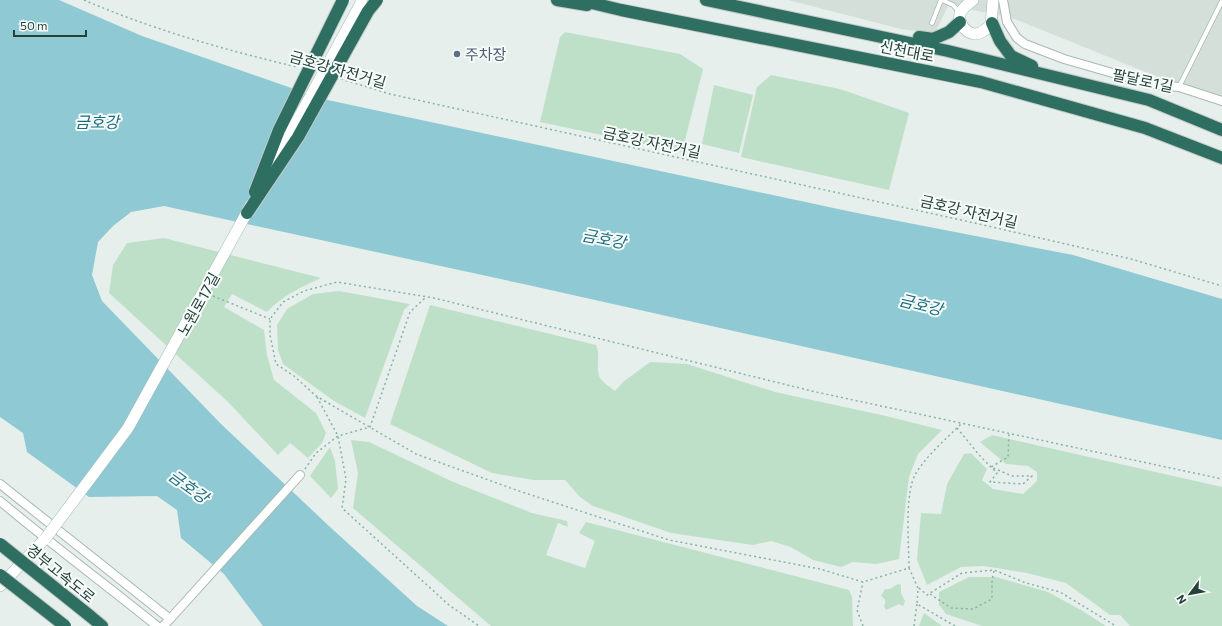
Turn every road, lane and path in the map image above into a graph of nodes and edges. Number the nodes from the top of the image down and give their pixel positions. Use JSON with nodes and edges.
{"nodes":[{"id":1,"x":84,"y":0,"type":"edge"},
{"id":2,"x":342,"y":0,"type":"edge"},
{"id":3,"x":378,"y":0,"type":"edge"},
{"id":4,"x":557,"y":0,"type":"edge"},
{"id":5,"x":579,"y":0,"type":"edge"},
{"id":6,"x":706,"y":0,"type":"edge"},
{"id":7,"x":943,"y":0,"type":"edge"},
{"id":8,"x":954,"y":0,"type":"edge"},
{"id":9,"x":973,"y":0,"type":"edge"},
{"id":10,"x":993,"y":0,"type":"edge"},
{"id":11,"x":1004,"y":0,"type":"edge"},
{"id":12,"x":1222,"y":0,"type":"edge"},
{"id":13,"x":362,"y":1,"type":"edge"},
{"id":14,"x":621,"y":10,"type":"junction"},
{"id":15,"x":789,"y":17,"type":"junction"},
{"id":16,"x":960,"y":19,"type":"junction"},
{"id":17,"x":932,"y":23,"type":"dead end"},
{"id":18,"x":991,"y":24,"type":"junction"},
{"id":19,"x":300,"y":67,"type":"dead end"},
{"id":20,"x":337,"y":78,"type":"dead end"},
{"id":21,"x":1179,"y":87,"type":"junction"},
{"id":22,"x":1222,"y":101,"type":"edge"},
{"id":23,"x":1218,"y":128,"type":"edge"},
{"id":24,"x":1222,"y":158,"type":"edge"},
{"id":25,"x":247,"y":213,"type":"junction"},
{"id":26,"x":1222,"y":286,"type":"edge"},
{"id":27,"x":204,"y":292,"type":"junction"},
{"id":28,"x":426,"y":297,"type":"junction"},
{"id":29,"x":270,"y":319,"type":"junction"},
{"id":30,"x":316,"y":396,"type":"junction"},
{"id":31,"x":962,"y":423,"type":"junction"},
{"id":32,"x":370,"y":427,"type":"junction"},
{"id":33,"x":957,"y":428,"type":"junction"},
{"id":34,"x":1008,"y":433,"type":"junction"},
{"id":35,"x":338,"y":436,"type":"junction"},
{"id":36,"x":991,"y":467,"type":"junction"},
{"id":37,"x":300,"y":475,"type":"joint"},
{"id":38,"x":1222,"y":479,"type":"edge"},
{"id":39,"x":0,"y":484,"type":"edge"},
{"id":40,"x":0,"y":501,"type":"edge"},
{"id":41,"x":45,"y":539,"type":"junction"},
{"id":42,"x":0,"y":544,"type":"edge"},
{"id":43,"x":909,"y":568,"type":"junction"},
{"id":44,"x":994,"y":570,"type":"junction"},
{"id":45,"x":0,"y":575,"type":"edge"},
{"id":46,"x":863,"y":582,"type":"junction"},
{"id":47,"x":0,"y":586,"type":"edge"},
{"id":48,"x":918,"y":588,"type":"junction"},
{"id":49,"x":930,"y":594,"type":"junction"},
{"id":50,"x":917,"y":604,"type":"junction"},
{"id":51,"x":170,"y":619,"type":"junction"},
{"id":52,"x":64,"y":626,"type":"edge"},
{"id":53,"x":102,"y":626,"type":"edge"},
{"id":54,"x":157,"y":626,"type":"edge"},
{"id":55,"x":163,"y":626,"type":"edge"},
{"id":56,"x":479,"y":626,"type":"edge"},
{"id":57,"x":863,"y":626,"type":"edge"},
{"id":58,"x":914,"y":626,"type":"edge"},
{"id":59,"x":955,"y":626,"type":"edge"},
{"id":60,"x":1116,"y":626,"type":"edge"}],
"edges":[{"from":1,"to":19,"type":"path","name":"금호강 자전거길"},
{"from":2,"to":25,"type":"highway","bridge":true},
{"from":3,"to":25,"type":"highway","bridge":true},
{"from":4,"to":14,"type":"highway"},
{"from":5,"to":14,"type":"highway","name":"신천대로"},
{"from":6,"to":15,"type":"highway","name":"신천대로"},
{"from":7,"to":8,"type":"lane"},
{"from":7,"to":16,"type":"lane"},
{"from":7,"to":17,"type":"lane"},
{"from":9,"to":16,"type":"main road"},
{"from":10,"to":18,"type":"main road"},
{"from":11,"to":21,"type":"street","name":"팔달로1길"},
{"from":12,"to":21,"type":"lane"},
{"from":13,"to":25,"type":"main road","name":"노원로17길","bridge":true},
{"from":14,"to":24,"type":"highway","name":"신천대로"},
{"from":15,"to":16,"type":"highway"},
{"from":15,"to":23,"type":"highway","name":"신천대로"},
{"from":16,"to":18,"type":"main road"},
{"from":18,"to":23,"type":"highway"},
{"from":20,"to":26,"type":"path","name":"금호강 자전거길"},
{"from":21,"to":22,"type":"street","name":"팔달로1길"},
{"from":25,"to":27,"type":"main road","name":"노원로17길","bridge":true},
{"from":27,"to":29,"type":"path"},
{"from":27,"to":41,"type":"main road","name":"노원로17길","bridge":true},
{"from":28,"to":29,"type":"path"},
{"from":28,"to":31,"type":"path"},
{"from":28,"to":32,"type":"path"},
{"from":29,"to":30,"type":"path"},
{"from":30,"to":32,"type":"path"},
{"from":30,"to":35,"type":"path"},
{"from":31,"to":33,"type":"path"},
{"from":31,"to":34,"type":"path"},
{"from":32,"to":35,"type":"path"},
{"from":32,"to":46,"type":"path"},
{"from":33,"to":36,"type":"path"},
{"from":33,"to":43,"type":"path"},
{"from":34,"to":36,"type":"path"},
{"from":34,"to":38,"type":"path"},
{"from":35,"to":37,"type":"path"},
{"from":35,"to":56,"type":"path"},
{"from":36,"to":36,"type":"path"},
{"from":37,"to":51,"type":"street"},
{"from":39,"to":51,"type":"street"},
{"from":40,"to":41,"type":"street"},
{"from":41,"to":47,"type":"main road","name":"노원로17길"},
{"from":41,"to":54,"type":"street"},
{"from":42,"to":53,"type":"highway","name":"경부고속도로","bridge":true},
{"from":43,"to":46,"type":"path"},
{"from":43,"to":48,"type":"path"},
{"from":44,"to":49,"type":"path"},
{"from":44,"to":49,"type":"path"},
{"from":44,"to":60,"type":"path"},
{"from":45,"to":52,"type":"highway","bridge":true},
{"from":46,"to":57,"type":"path"},
{"from":48,"to":49,"type":"path"},
{"from":48,"to":50,"type":"path"},
{"from":50,"to":58,"type":"path"},
{"from":50,"to":59,"type":"path"},
{"from":51,"to":55,"type":"street"}]}
